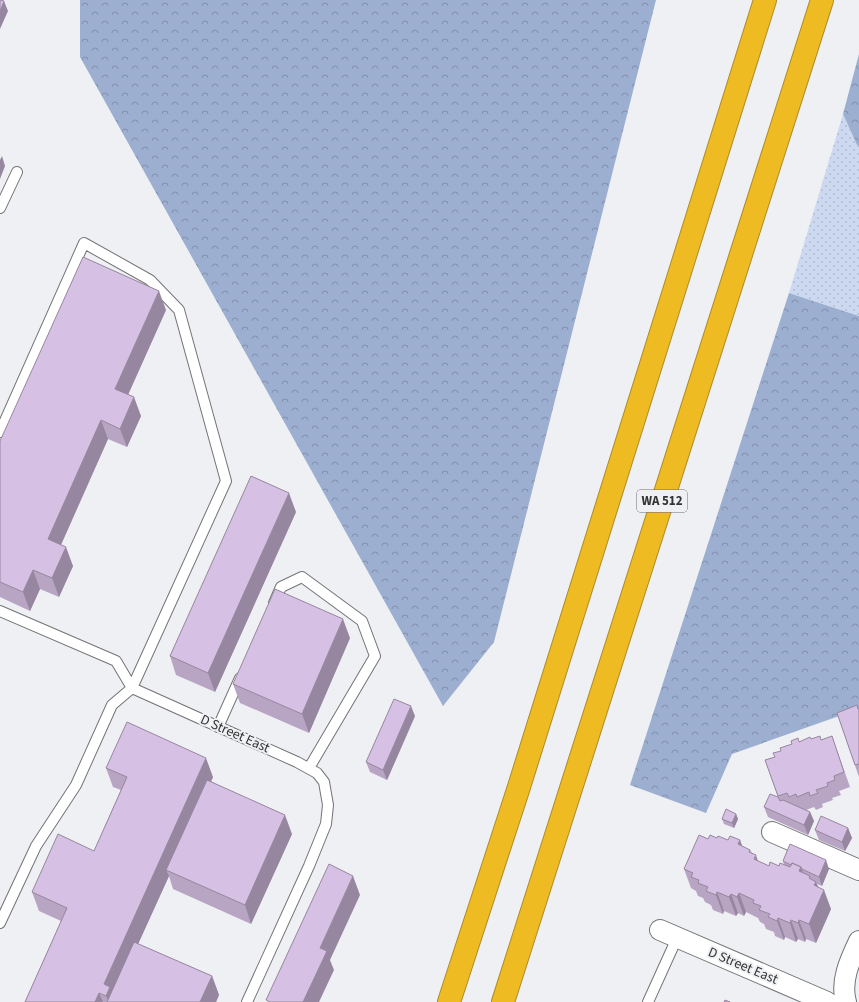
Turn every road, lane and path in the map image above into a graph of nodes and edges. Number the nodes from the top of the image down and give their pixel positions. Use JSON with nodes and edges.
{"nodes":[{"id":1,"x":765,"y":0,"type":"edge"},
{"id":2,"x":822,"y":0,"type":"edge"},
{"id":3,"x":16,"y":172,"type":"dead end"},
{"id":4,"x":0,"y":208,"type":"edge"},
{"id":5,"x":0,"y":432,"type":"edge"},
{"id":6,"x":271,"y":608,"type":"edge"},
{"id":7,"x":0,"y":611,"type":"edge"},
{"id":8,"x":246,"y":665,"type":"edge"},
{"id":9,"x":132,"y":688,"type":"junction"},
{"id":10,"x":218,"y":727,"type":"junction"},
{"id":11,"x":309,"y":768,"type":"junction"},
{"id":12,"x":772,"y":832,"type":"dead end"},
{"id":13,"x":859,"y":870,"type":"edge"},
{"id":14,"x":0,"y":923,"type":"edge"},
{"id":15,"x":660,"y":930,"type":"dead end"},
{"id":16,"x":678,"y":938,"type":"junction"},
{"id":17,"x":859,"y":941,"type":"edge"},
{"id":18,"x":247,"y":1002,"type":"edge"},
{"id":19,"x":449,"y":1002,"type":"edge"},
{"id":20,"x":503,"y":1002,"type":"edge"},
{"id":21,"x":648,"y":1002,"type":"edge"},
{"id":22,"x":827,"y":1002,"type":"edge"},
{"id":23,"x":846,"y":1002,"type":"edge"}],
"edges":[{"from":1,"to":19,"type":"highway"},
{"from":2,"to":20,"type":"highway","number":"WA 512"},
{"from":3,"to":4,"type":"lane"},
{"from":5,"to":9,"type":"lane"},
{"from":6,"to":11,"type":"lane"},
{"from":7,"to":9,"type":"lane"},
{"from":8,"to":10,"type":"lane"},
{"from":9,"to":10,"type":"lane","name":"D Street East"},
{"from":9,"to":14,"type":"lane"},
{"from":10,"to":11,"type":"lane","name":"D Street East"},
{"from":11,"to":18,"type":"lane","name":"D Street East"},
{"from":12,"to":13,"type":"street"},
{"from":15,"to":16,"type":"street","name":"D Street East"},
{"from":16,"to":21,"type":"lane"},
{"from":16,"to":22,"type":"street","name":"D Street East"},
{"from":17,"to":23,"type":"street"}]}
